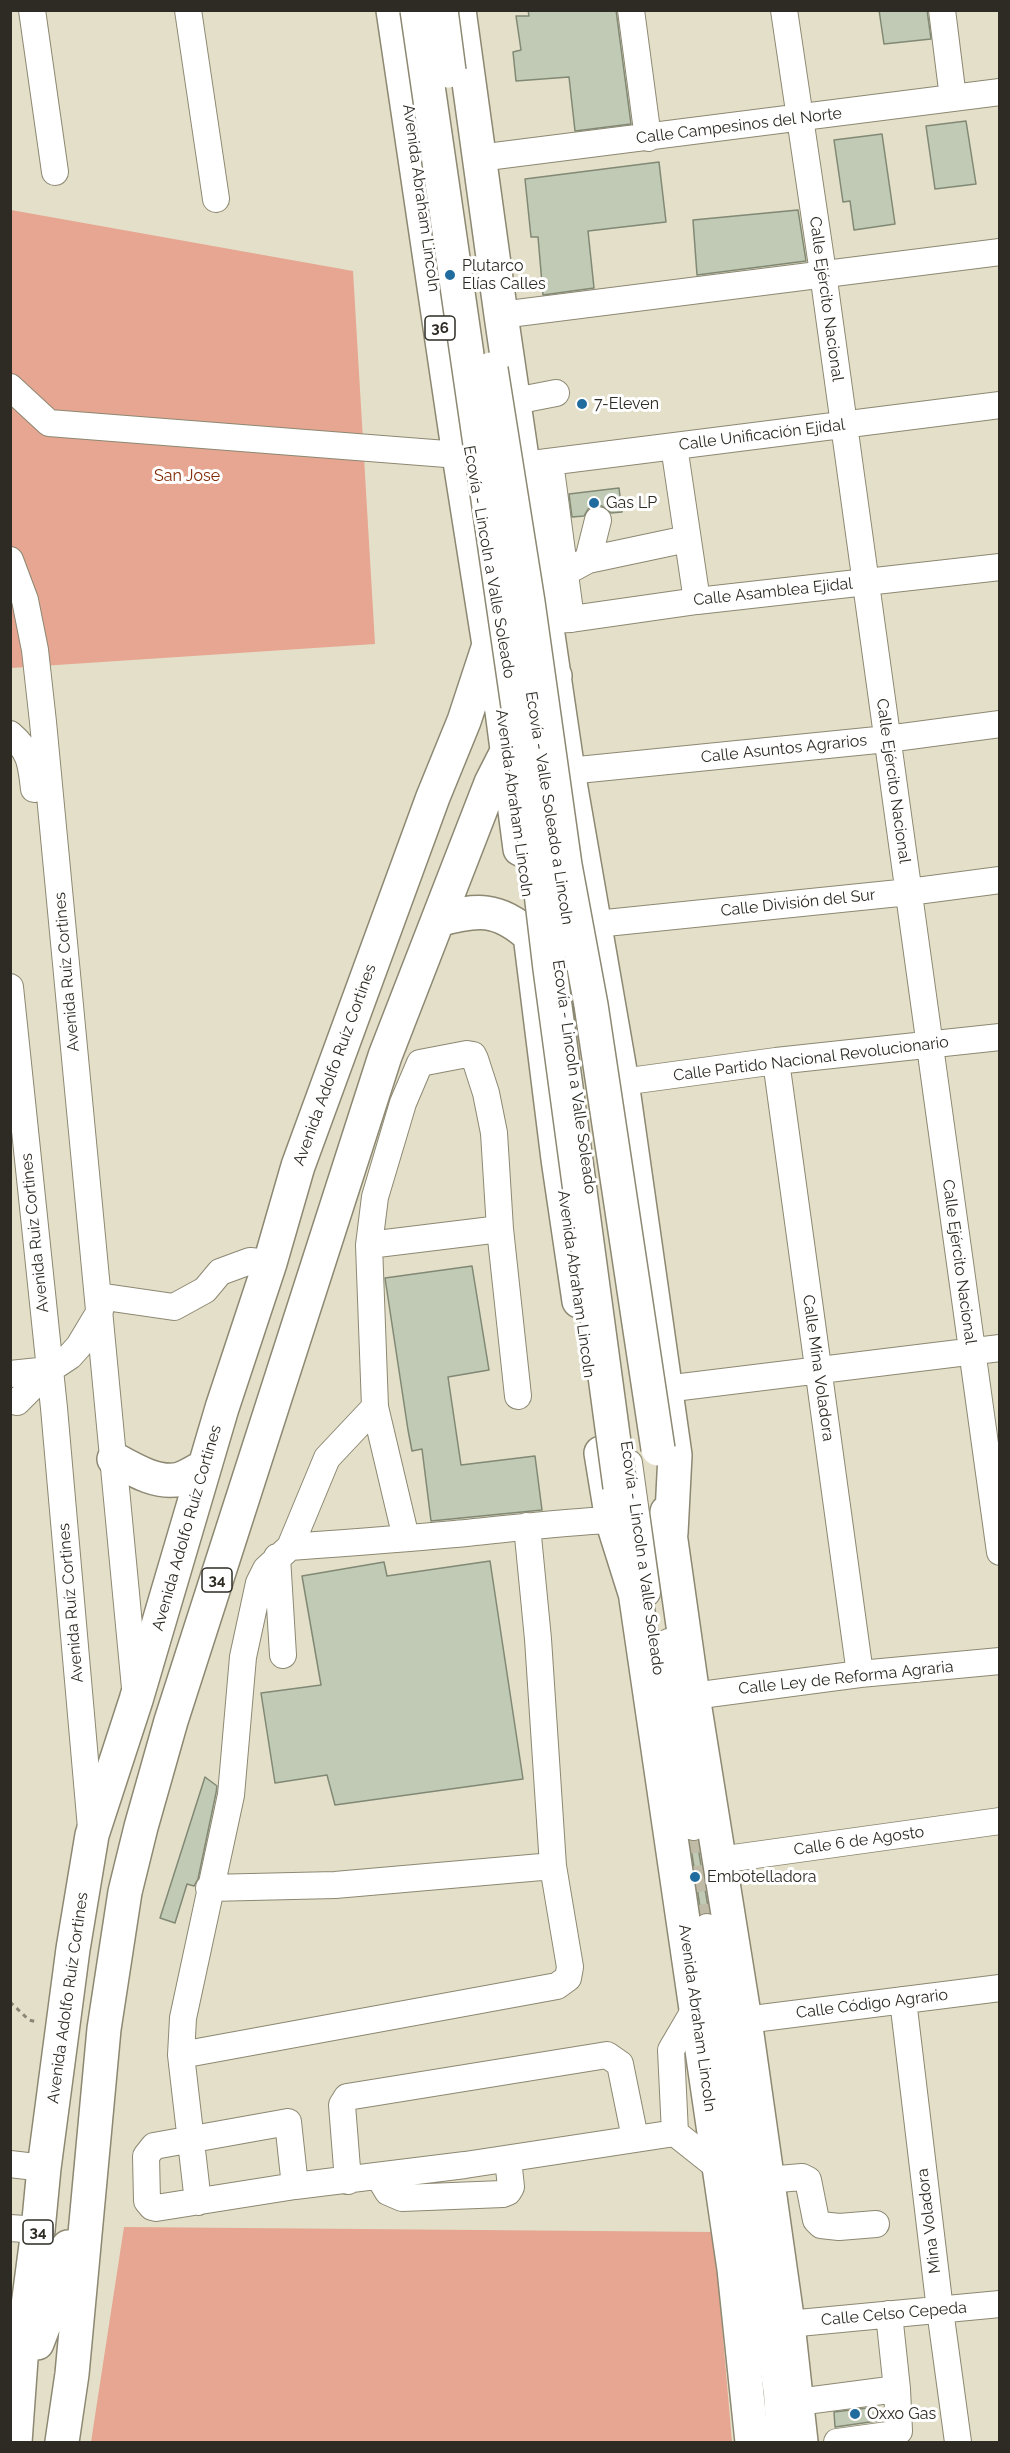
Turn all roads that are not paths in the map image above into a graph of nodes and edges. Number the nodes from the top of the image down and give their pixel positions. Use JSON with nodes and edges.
{"nodes":[{"id":1,"x":32,"y":10,"type":"edge"},
{"id":2,"x":188,"y":10,"type":"edge"},
{"id":3,"x":393,"y":10,"type":"edge"},
{"id":4,"x":408,"y":10,"type":"edge"},
{"id":5,"x":417,"y":10,"type":"edge"},
{"id":6,"x":425,"y":10,"type":"edge"},
{"id":7,"x":441,"y":10,"type":"edge"},
{"id":8,"x":459,"y":10,"type":"edge"},
{"id":9,"x":631,"y":10,"type":"edge"},
{"id":10,"x":784,"y":10,"type":"edge"},
{"id":11,"x":942,"y":10,"type":"edge"},
{"id":12,"x":999,"y":92,"type":"edge"},
{"id":13,"x":953,"y":98,"type":"junction"},
{"id":14,"x":798,"y":118,"type":"junction"},
{"id":15,"x":648,"y":138,"type":"junction"},
{"id":16,"x":479,"y":158,"type":"junction"},
{"id":17,"x":55,"y":172,"type":"dead end"},
{"id":18,"x":216,"y":200,"type":"dead end"},
{"id":19,"x":999,"y":252,"type":"edge"},
{"id":20,"x":823,"y":273,"type":"junction"},
{"id":21,"x":501,"y":315,"type":"junction"},
{"id":22,"x":456,"y":327,"type":"dead end"},
{"id":23,"x":10,"y":387,"type":"edge"},
{"id":24,"x":556,"y":393,"type":"dead end"},
{"id":25,"x":514,"y":401,"type":"junction"},
{"id":26,"x":999,"y":405,"type":"edge"},
{"id":27,"x":844,"y":426,"type":"junction"},
{"id":28,"x":674,"y":446,"type":"junction"},
{"id":29,"x":459,"y":456,"type":"junction"},
{"id":30,"x":537,"y":464,"type":"junction"},
{"id":31,"x":598,"y":520,"type":"dead end"},
{"id":32,"x":687,"y":539,"type":"junction"},
{"id":33,"x":10,"y":560,"type":"edge"},
{"id":34,"x":588,"y":560,"type":"junction"},
{"id":35,"x":999,"y":567,"type":"edge"},
{"id":36,"x":564,"y":573,"type":"junction"},
{"id":37,"x":864,"y":582,"type":"junction"},
{"id":38,"x":697,"y":601,"type":"junction"},
{"id":39,"x":559,"y":619,"type":"junction"},
{"id":40,"x":489,"y":645,"type":"junction"},
{"id":41,"x":530,"y":707,"type":"junction"},
{"id":42,"x":999,"y":724,"type":"edge"},
{"id":43,"x":10,"y":734,"type":"edge"},
{"id":44,"x":887,"y":739,"type":"junction"},
{"id":45,"x":539,"y":785,"type":"junction"},
{"id":46,"x":433,"y":797,"type":"junction"},
{"id":47,"x":466,"y":847,"type":"junction"},
{"id":48,"x":542,"y":872,"type":"junction"},
{"id":49,"x":586,"y":876,"type":"junction"},
{"id":50,"x":999,"y":880,"type":"edge"},
{"id":51,"x":909,"y":892,"type":"junction"},
{"id":52,"x":438,"y":920,"type":"junction"},
{"id":53,"x":596,"y":924,"type":"junction"},
{"id":54,"x":530,"y":936,"type":"junction"},
{"id":55,"x":10,"y":987,"type":"edge"},
{"id":56,"x":69,"y":992,"type":"junction"},
{"id":57,"x":999,"y":1037,"type":"edge"},
{"id":58,"x":929,"y":1046,"type":"junction"},
{"id":59,"x":776,"y":1061,"type":"junction"},
{"id":60,"x":622,"y":1082,"type":"junction"},
{"id":61,"x":500,"y":1230,"type":"junction"},
{"id":62,"x":369,"y":1245,"type":"junction"},
{"id":63,"x":270,"y":1263,"type":"junction"},
{"id":64,"x":99,"y":1303,"type":"junction"},
{"id":65,"x":999,"y":1348,"type":"edge"},
{"id":66,"x":971,"y":1352,"type":"junction"},
{"id":67,"x":49,"y":1371,"type":"junction"},
{"id":68,"x":818,"y":1371,"type":"junction"},
{"id":69,"x":10,"y":1374,"type":"edge"},
{"id":70,"x":665,"y":1389,"type":"junction"},
{"id":71,"x":518,"y":1396,"type":"dead end"},
{"id":72,"x":14,"y":1402,"type":"edge"},
{"id":73,"x":375,"y":1407,"type":"junction"},
{"id":74,"x":54,"y":1408,"type":"junction"},
{"id":75,"x":259,"y":1452,"type":"junction"},
{"id":76,"x":114,"y":1459,"type":"junction"},
{"id":77,"x":206,"y":1466,"type":"junction"},
{"id":78,"x":612,"y":1520,"type":"junction"},
{"id":79,"x":527,"y":1527,"type":"junction"},
{"id":80,"x":671,"y":1533,"type":"junction"},
{"id":81,"x":406,"y":1538,"type":"junction"},
{"id":82,"x":283,"y":1552,"type":"junction"},
{"id":83,"x":999,"y":1552,"type":"edge"},
{"id":84,"x":636,"y":1593,"type":"junction"},
{"id":85,"x":283,"y":1655,"type":"dead end"},
{"id":86,"x":999,"y":1661,"type":"edge"},
{"id":87,"x":860,"y":1674,"type":"junction"},
{"id":88,"x":693,"y":1695,"type":"junction"},
{"id":89,"x":136,"y":1700,"type":"junction"},
{"id":90,"x":157,"y":1771,"type":"junction"},
{"id":91,"x":999,"y":1821,"type":"edge"},
{"id":92,"x":687,"y":1827,"type":"tunnel mouth"},
{"id":93,"x":92,"y":1835,"type":"junction"},
{"id":94,"x":719,"y":1860,"type":"junction"},
{"id":95,"x":553,"y":1866,"type":"junction"},
{"id":96,"x":209,"y":1888,"type":"junction"},
{"id":97,"x":999,"y":1988,"type":"edge"},
{"id":98,"x":903,"y":2000,"type":"junction"},
{"id":99,"x":695,"y":2009,"type":"junction"},
{"id":100,"x":745,"y":2020,"type":"junction"},
{"id":101,"x":181,"y":2055,"type":"junction"},
{"id":102,"x":101,"y":2077,"type":"junction"},
{"id":103,"x":675,"y":2133,"type":"junction"},
{"id":104,"x":635,"y":2138,"type":"junction"},
{"id":105,"x":191,"y":2140,"type":"junction"},
{"id":106,"x":508,"y":2158,"type":"junction"},
{"id":107,"x":10,"y":2164,"type":"edge"},
{"id":108,"x":44,"y":2168,"type":"junction"},
{"id":109,"x":719,"y":2168,"type":"junction"},
{"id":110,"x":379,"y":2177,"type":"junction"},
{"id":111,"x":767,"y":2180,"type":"junction"},
{"id":112,"x":348,"y":2181,"type":"junction"},
{"id":113,"x":295,"y":2186,"type":"junction"},
{"id":114,"x":198,"y":2202,"type":"junction"},
{"id":115,"x":876,"y":2224,"type":"dead end"},
{"id":116,"x":24,"y":2229,"type":"edge"},
{"id":117,"x":20,"y":2295,"type":"edge"},
{"id":118,"x":999,"y":2304,"type":"edge"},
{"id":119,"x":940,"y":2310,"type":"junction"},
{"id":120,"x":889,"y":2314,"type":"junction"},
{"id":121,"x":788,"y":2324,"type":"junction"},
{"id":122,"x":16,"y":2359,"type":"edge"},
{"id":123,"x":897,"y":2389,"type":"junction"},
{"id":124,"x":798,"y":2402,"type":"junction"},
{"id":125,"x":18,"y":2405,"type":"junction"},
{"id":126,"x":15,"y":2442,"type":"edge"},
{"id":127,"x":45,"y":2442,"type":"edge"},
{"id":128,"x":62,"y":2442,"type":"edge"},
{"id":129,"x":752,"y":2442,"type":"edge"},
{"id":130,"x":769,"y":2442,"type":"edge"},
{"id":131,"x":780,"y":2442,"type":"edge"},
{"id":132,"x":801,"y":2442,"type":"edge"},
{"id":133,"x":837,"y":2442,"type":"edge"},
{"id":134,"x":958,"y":2442,"type":"edge"}],
"edges":[{"from":1,"to":17,"type":"street"},
{"from":2,"to":18,"type":"street"},
{"from":3,"to":29,"type":"main road","name":"Avenida Abraham Lincoln","number":"36"},
{"from":4,"to":6,"type":"street"},
{"from":5,"to":84,"type":"main road","name":"Avenida Abraham Lincoln","number":"36","bridge":true},
{"from":7,"to":80,"type":"main road","number":"36","bridge":true},
{"from":8,"to":16,"type":"main road","name":"Avenida Abraham Lincoln","number":"36"},
{"from":9,"to":15,"type":"street"},
{"from":10,"to":14,"type":"street","name":"Calle Ejército Nacional"},
{"from":11,"to":13,"type":"street"},
{"from":12,"to":13,"type":"street","name":"Calle Campesinos del Norte"},
{"from":13,"to":14,"type":"street","name":"Calle Campesinos del Norte"},
{"from":14,"to":15,"type":"street","name":"Calle Campesinos del Norte"},
{"from":14,"to":20,"type":"street","name":"Calle Ejército Nacional"},
{"from":15,"to":16,"type":"street","name":"Calle Campesinos del Norte"},
{"from":16,"to":21,"type":"main road","name":"Avenida Abraham Lincoln","number":"36"},
{"from":19,"to":20,"type":"street"},
{"from":20,"to":21,"type":"street"},
{"from":20,"to":27,"type":"street","name":"Calle Ejército Nacional"},
{"from":21,"to":25,"type":"main road","name":"Avenida Abraham Lincoln","number":"36"},
{"from":22,"to":41,"type":"street","name":"Ecovía - Valle Soleado a Lincoln"},
{"from":23,"to":29,"type":"street"},
{"from":24,"to":25,"type":"street"},
{"from":25,"to":30,"type":"main road","name":"Avenida Abraham Lincoln","number":"36"},
{"from":26,"to":27,"type":"street","name":"Calle Unificación Ejidal"},
{"from":27,"to":28,"type":"street","name":"Calle Unificación Ejidal"},
{"from":27,"to":37,"type":"street","name":"Calle Ejército Nacional"},
{"from":28,"to":30,"type":"street","name":"Calle Unificación Ejidal"},
{"from":28,"to":32,"type":"street"},
{"from":29,"to":40,"type":"main road","name":"Avenida Abraham Lincoln","number":"36"},
{"from":30,"to":36,"type":"street"},
{"from":30,"to":39,"type":"main road","name":"Avenida Abraham Lincoln","number":"36"},
{"from":31,"to":34,"type":"street"},
{"from":32,"to":34,"type":"street"},
{"from":32,"to":38,"type":"street"},
{"from":33,"to":56,"type":"street","name":"Avenida Ruíz Cortines"},
{"from":34,"to":36,"type":"street"},
{"from":35,"to":37,"type":"street","name":"Calle Asamblea Ejidal"},
{"from":36,"to":39,"type":"street"},
{"from":37,"to":38,"type":"street","name":"Calle Asamblea Ejidal"},
{"from":37,"to":44,"type":"street","name":"Calle Ejército Nacional"},
{"from":38,"to":39,"type":"street","name":"Calle Asamblea Ejidal"},
{"from":39,"to":41,"type":"main road","name":"Avenida Abraham Lincoln","number":"36"},
{"from":40,"to":41,"type":"main road","name":"Avenida Abraham Lincoln","number":"36"},
{"from":40,"to":46,"type":"main road","name":"Avenida Adolfo Ruíz Cortines","number":"34"},
{"from":41,"to":45,"type":"main road","name":"Avenida Abraham Lincoln","number":"36"},
{"from":41,"to":45,"type":"main road","name":"Avenida Abraham Lincoln","number":"36"},
{"from":41,"to":46,"type":"main road"},
{"from":41,"to":47,"type":"main road","number":"34"},
{"from":42,"to":44,"type":"street","name":"Calle Asuntos Agrarios"},
{"from":43,"to":56,"type":"street"},
{"from":44,"to":45,"type":"street","name":"Calle Asuntos Agrarios"},
{"from":44,"to":51,"type":"street","name":"Calle Ejército Nacional"},
{"from":45,"to":47,"type":"main road"},
{"from":45,"to":48,"type":"main road","name":"Avenida Abraham Lincoln","number":"36"},
{"from":45,"to":49,"type":"main road","name":"Avenida Abraham Lincoln","number":"36"},
{"from":46,"to":63,"type":"main road","name":"Avenida Adolfo Ruíz Cortines","number":"34"},
{"from":47,"to":52,"type":"main road","number":"34"},
{"from":48,"to":49,"type":"main road"},
{"from":48,"to":54,"type":"main road","name":"Avenida Abraham Lincoln","number":"36"},
{"from":48,"to":92,"type":"street","name":"Ecovía - Valle Soleado a Lincoln"},
{"from":49,"to":53,"type":"main road","name":"Avenida Abraham Lincoln","number":"36"},
{"from":50,"to":51,"type":"street","name":"Calle División del Sur"},
{"from":51,"to":53,"type":"street","name":"Calle División del Sur"},
{"from":51,"to":58,"type":"street","name":"Calle Ejército Nacional"},
{"from":52,"to":54,"type":"main road"},
{"from":52,"to":75,"type":"main road","number":"34"},
{"from":53,"to":60,"type":"main road","name":"Avenida Abraham Lincoln","number":"36"},
{"from":54,"to":78,"type":"main road","name":"Avenida Abraham Lincoln","number":"36"},
{"from":55,"to":67,"type":"street","name":"Avenida Ruiz Cortines"},
{"from":56,"to":64,"type":"street","name":"Avenida Ruíz Cortines"},
{"from":57,"to":58,"type":"street","name":"Calle Partido Nacional Revolucionario"},
{"from":58,"to":59,"type":"street","name":"Calle Partido Nacional Revolucionario"},
{"from":58,"to":66,"type":"street","name":"Calle Ejército Nacional"},
{"from":59,"to":60,"type":"street","name":"Calle Partido Nacional Revolucionario"},
{"from":59,"to":68,"type":"street","name":"Calle Mina Voladora"},
{"from":60,"to":70,"type":"main road","name":"Avenida Abraham Lincoln","number":"36"},
{"from":61,"to":62,"type":"street"},
{"from":61,"to":62,"type":"street"},
{"from":61,"to":71,"type":"street"},
{"from":62,"to":73,"type":"street"},
{"from":63,"to":64,"type":"street"},
{"from":63,"to":75,"type":"main road"},
{"from":63,"to":77,"type":"main road","name":"Avenida Adolfo Ruíz Cortines","number":"34"},
{"from":64,"to":67,"type":"street"},
{"from":64,"to":76,"type":"street","name":"Avenida Ruíz Cortines"},
{"from":65,"to":66,"type":"street"},
{"from":66,"to":68,"type":"street"},
{"from":66,"to":83,"type":"street","name":"Calle Ejército Nacional"},
{"from":67,"to":69,"type":"street"},
{"from":67,"to":72,"type":"street"},
{"from":67,"to":74,"type":"street","name":"Avenida Ruíz Cortines"},
{"from":68,"to":70,"type":"street"},
{"from":68,"to":87,"type":"street","name":"Calle Mina Voladora"},
{"from":70,"to":80,"type":"main road","name":"Avenida Abraham Lincoln","number":"36"},
{"from":72,"to":74,"type":"street"},
{"from":73,"to":81,"type":"street"},
{"from":73,"to":82,"type":"street"},
{"from":74,"to":93,"type":"street","name":"Avenida Ruíz Cortines"},
{"from":75,"to":90,"type":"main road","number":"34"},
{"from":76,"to":77,"type":"main road"},
{"from":76,"to":89,"type":"street","name":"Avenida Ruíz Cortines"},
{"from":77,"to":89,"type":"main road","name":"Avenida Adolfo Ruíz Cortines","number":"34"},
{"from":78,"to":79,"type":"street"},
{"from":78,"to":84,"type":"main road","name":"Avenida Abraham Lincoln","number":"36"},
{"from":79,"to":81,"type":"street"},
{"from":79,"to":95,"type":"street"},
{"from":80,"to":88,"type":"main road","number":"36"},
{"from":81,"to":82,"type":"street"},
{"from":82,"to":85,"type":"street"},
{"from":82,"to":96,"type":"street"},
{"from":84,"to":99,"type":"main road","name":"Avenida Abraham Lincoln","number":"36"},
{"from":86,"to":87,"type":"street","name":"Calle Ley de Reforma Agraria"},
{"from":87,"to":88,"type":"street","name":"Calle Ley de Reforma Agraria"},
{"from":88,"to":94,"type":"main road","number":"36"},
{"from":89,"to":90,"type":"main road"},
{"from":89,"to":93,"type":"main road","name":"Avenida Adolfo Ruíz Cortines","number":"34"},
{"from":90,"to":102,"type":"main road","number":"34"},
{"from":91,"to":94,"type":"street","name":"Calle 6 de Agosto"},
{"from":93,"to":108,"type":"main road","name":"Avenida Adolfo Ruíz Cortines","number":"34"},
{"from":94,"to":100,"type":"main road","number":"36"},
{"from":95,"to":96,"type":"street"},
{"from":95,"to":101,"type":"street"},
{"from":96,"to":101,"type":"street"},
{"from":97,"to":98,"type":"street","name":"Calle Código Agrario"},
{"from":98,"to":100,"type":"street","name":"Calle Código Agrario"},
{"from":98,"to":119,"type":"street","name":"Mina Voladora"},
{"from":99,"to":103,"type":"street"},
{"from":99,"to":109,"type":"main road","name":"Avenida Abraham Lincoln","number":"36"},
{"from":100,"to":111,"type":"main road","number":"36"},
{"from":101,"to":105,"type":"street"},
{"from":102,"to":122,"type":"main road"},
{"from":102,"to":128,"type":"main road","number":"34"},
{"from":103,"to":104,"type":"street"},
{"from":103,"to":109,"type":"street"},
{"from":104,"to":106,"type":"street"},
{"from":104,"to":112,"type":"street"},
{"from":105,"to":113,"type":"street"},
{"from":105,"to":114,"type":"street"},
{"from":105,"to":114,"type":"street"},
{"from":106,"to":110,"type":"street"},
{"from":106,"to":110,"type":"street"},
{"from":107,"to":108,"type":"street"},
{"from":108,"to":116,"type":"main road","name":"Avenida Adolfo Ruíz Cortines","number":"34"},
{"from":109,"to":129,"type":"main road","name":"Avenida Abraham Lincoln","number":"36"},
{"from":110,"to":112,"type":"street"},
{"from":111,"to":115,"type":"street"},
{"from":111,"to":121,"type":"main road","number":"36"},
{"from":112,"to":113,"type":"street"},
{"from":113,"to":114,"type":"street"},
{"from":116,"to":117,"type":"main road","name":"Avenida Adolfo Ruíz Cortines","number":"34"},
{"from":117,"to":122,"type":"main road","name":"Avenida Adolfo Ruíz Cortines","number":"34"},
{"from":118,"to":119,"type":"street","name":"Calle Celso Cepeda"},
{"from":119,"to":120,"type":"street","name":"Calle Celso Cepeda"},
{"from":119,"to":134,"type":"street","name":"Mina Voladora"},
{"from":120,"to":121,"type":"street","name":"Calle Celso Cepeda"},
{"from":120,"to":123,"type":"street"},
{"from":121,"to":124,"type":"main road","number":"36"},
{"from":122,"to":125,"type":"main road","name":"Avenida Adolfo Ruíz Cortines","number":"34"},
{"from":123,"to":124,"type":"street"},
{"from":123,"to":133,"type":"street"},
{"from":124,"to":132,"type":"main road","number":"36"},
{"from":125,"to":126,"type":"main road","name":"Avenida Adolfo Ruíz Cortines","number":"34"},
{"from":125,"to":127,"type":"main road"},
{"from":130,"to":131,"type":"street"}]}
